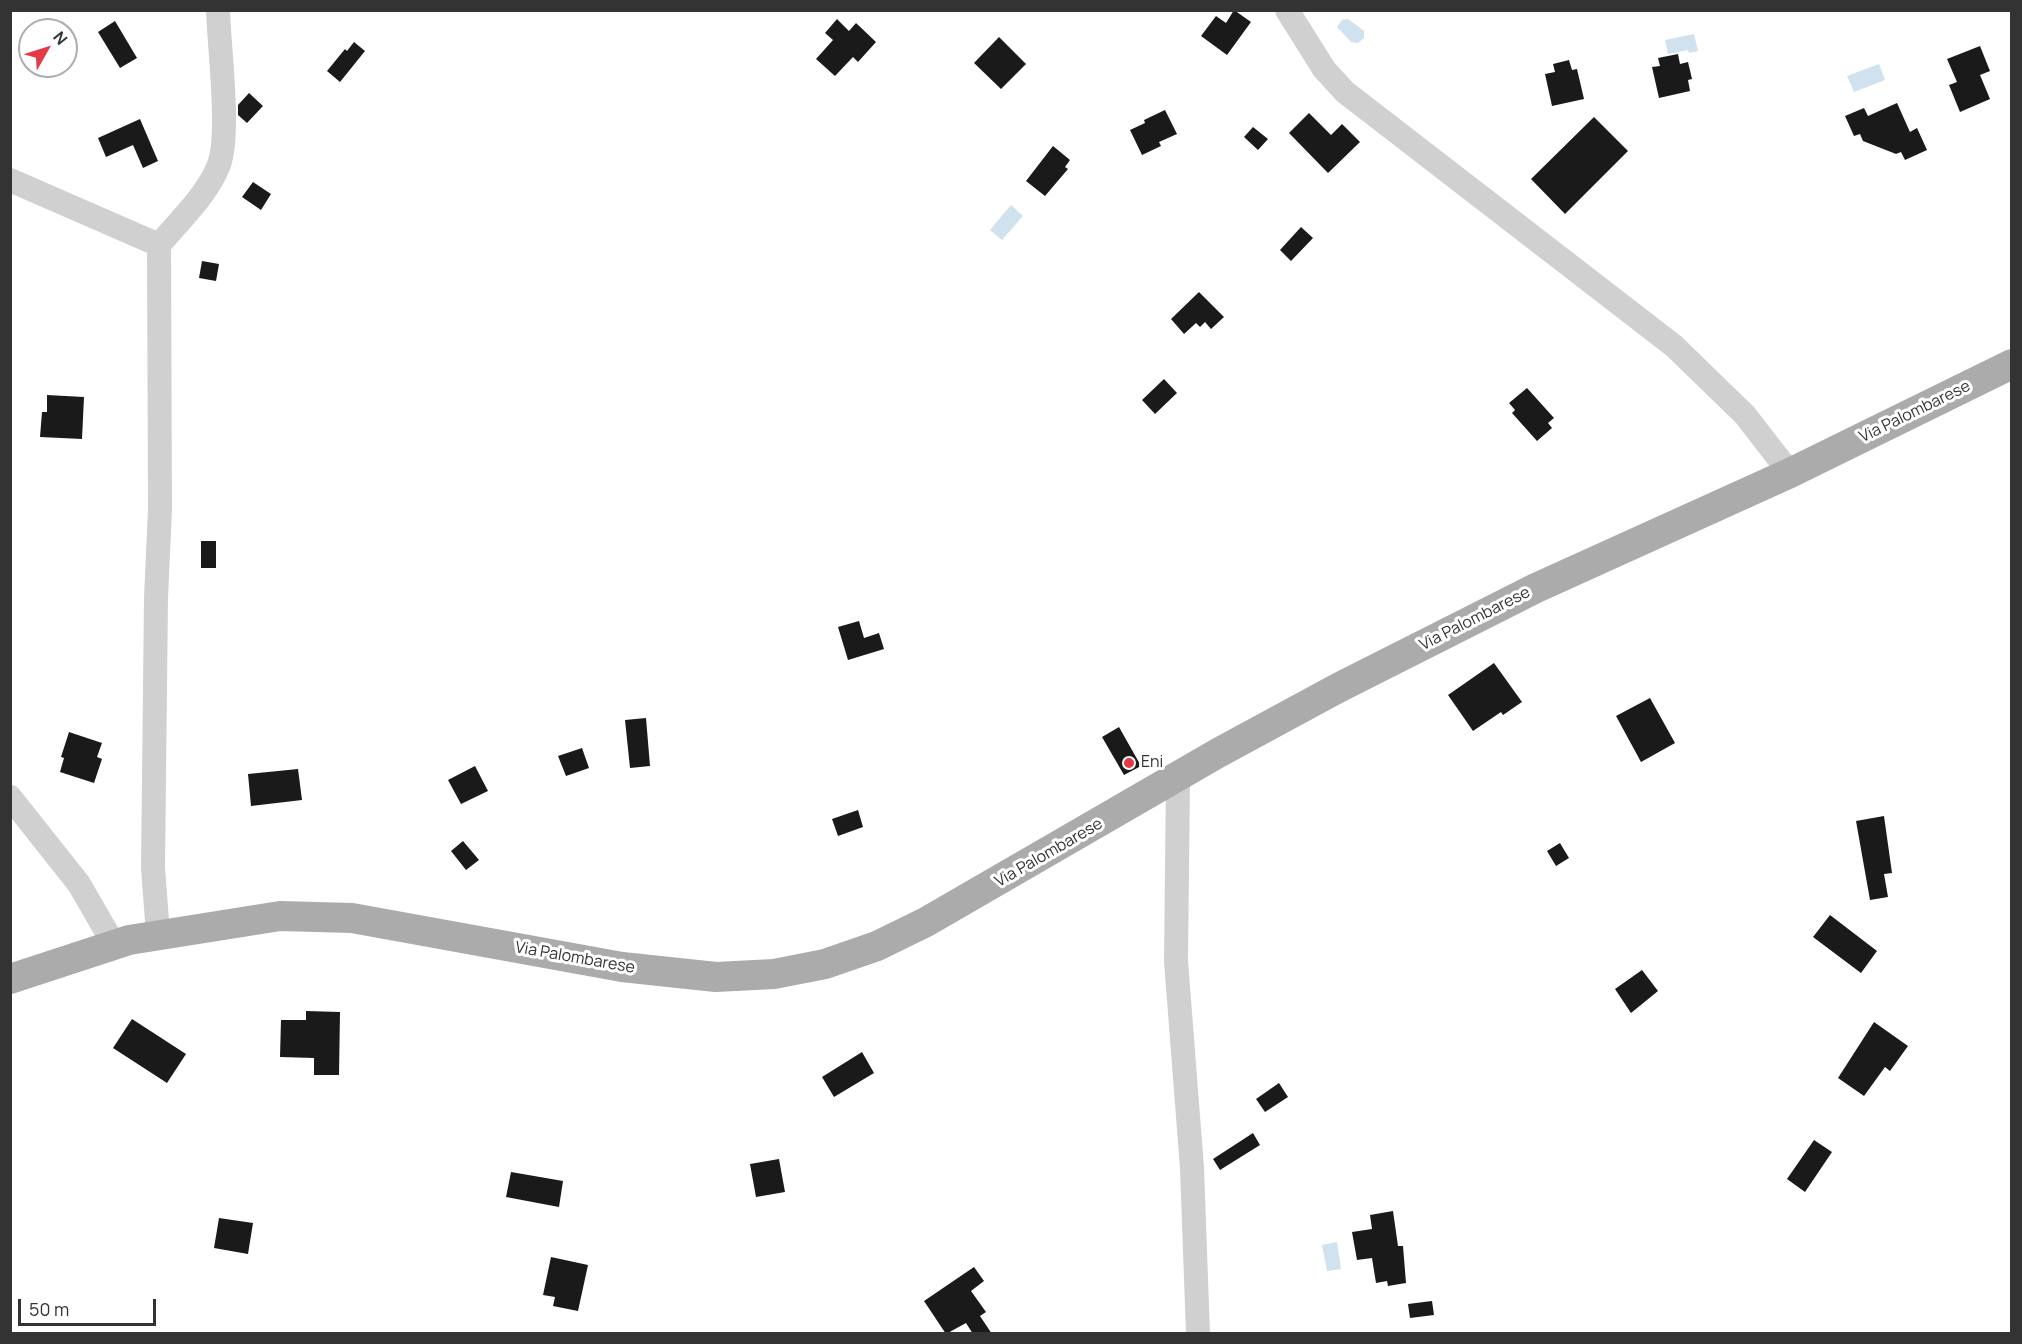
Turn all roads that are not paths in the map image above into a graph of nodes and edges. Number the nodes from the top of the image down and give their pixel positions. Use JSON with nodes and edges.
{"nodes":[{"id":1,"x":218,"y":10,"type":"edge"},
{"id":2,"x":1287,"y":10,"type":"edge"},
{"id":3,"x":10,"y":180,"type":"edge"},
{"id":4,"x":159,"y":245,"type":"junction"},
{"id":5,"x":2012,"y":364,"type":"edge"},
{"id":6,"x":1790,"y":473,"type":"junction"},
{"id":7,"x":1178,"y":777,"type":"junction"},
{"id":8,"x":10,"y":797,"type":"edge"},
{"id":9,"x":158,"y":934,"type":"junction"},
{"id":10,"x":113,"y":944,"type":"junction"},
{"id":11,"x":10,"y":979,"type":"edge"},
{"id":12,"x":1198,"y":1334,"type":"edge"}],
"edges":[{"from":1,"to":4,"type":"street"},
{"from":2,"to":6,"type":"street"},
{"from":3,"to":4,"type":"street"},
{"from":4,"to":9,"type":"street"},
{"from":5,"to":6,"type":"main road","name":"Via Palombarese"},
{"from":6,"to":7,"type":"main road","name":"Via Palombarese"},
{"from":7,"to":9,"type":"main road","name":"Via Palombarese"},
{"from":7,"to":12,"type":"street"},
{"from":8,"to":10,"type":"street"},
{"from":9,"to":10,"type":"main road","name":"Via Palombarese"},
{"from":10,"to":11,"type":"main road","name":"Via Palombarese"}]}
